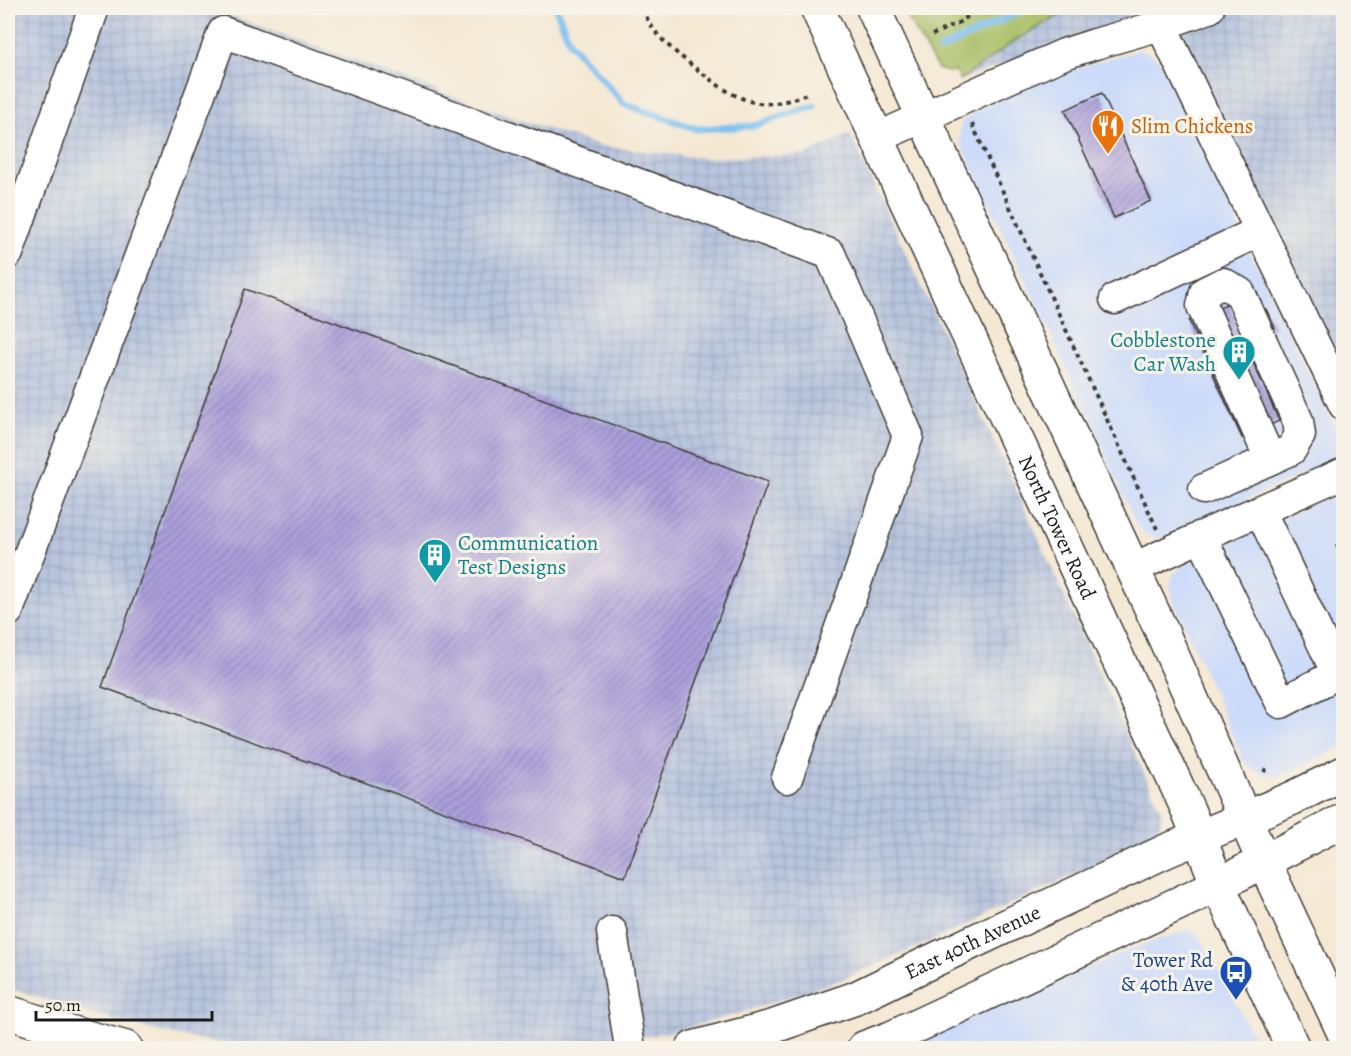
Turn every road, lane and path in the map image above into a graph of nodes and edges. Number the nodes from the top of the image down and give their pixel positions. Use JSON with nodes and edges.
{"nodes":[{"id":1,"x":94,"y":8,"type":"edge"},
{"id":2,"x":643,"y":8,"type":"edge"},
{"id":3,"x":817,"y":8,"type":"edge"},
{"id":4,"x":873,"y":8,"type":"edge"},
{"id":5,"x":978,"y":8,"type":"edge"},
{"id":6,"x":1209,"y":8,"type":"edge"},
{"id":7,"x":1161,"y":25,"type":"junction"},
{"id":8,"x":932,"y":35,"type":"dead end"},
{"id":9,"x":809,"y":93,"type":"dead end"},
{"id":10,"x":924,"y":117,"type":"junction"},
{"id":11,"x":969,"y":118,"type":"dead end"},
{"id":12,"x":877,"y":138,"type":"junction"},
{"id":13,"x":1260,"y":231,"type":"junction"},
{"id":14,"x":8,"y":253,"type":"edge"},
{"id":15,"x":1115,"y":299,"type":"dead end"},
{"id":16,"x":1344,"y":405,"type":"edge"},
{"id":17,"x":1270,"y":459,"type":"junction"},
{"id":18,"x":1344,"y":473,"type":"edge"},
{"id":19,"x":1204,"y":489,"type":"dead end"},
{"id":20,"x":1260,"y":510,"type":"junction"},
{"id":21,"x":1159,"y":531,"type":"dead end"},
{"id":22,"x":1201,"y":537,"type":"junction"},
{"id":23,"x":1132,"y":569,"type":"junction"},
{"id":24,"x":8,"y":611,"type":"edge"},
{"id":25,"x":1340,"y":672,"type":"edge"},
{"id":26,"x":1267,"y":767,"type":"dead end"},
{"id":27,"x":1264,"y":772,"type":"dead end"},
{"id":28,"x":1344,"y":773,"type":"edge"},
{"id":29,"x":787,"y":778,"type":"dead end"},
{"id":30,"x":1245,"y":817,"type":"junction"},
{"id":31,"x":1344,"y":820,"type":"edge"},
{"id":32,"x":1199,"y":837,"type":"junction"},
{"id":33,"x":1264,"y":862,"type":"junction"},
{"id":34,"x":1218,"y":885,"type":"junction"},
{"id":35,"x":612,"y":932,"type":"dead end"},
{"id":36,"x":8,"y":1012,"type":"edge"},
{"id":37,"x":1344,"y":1033,"type":"edge"},
{"id":38,"x":126,"y":1048,"type":"edge"},
{"id":39,"x":630,"y":1048,"type":"edge"},
{"id":40,"x":693,"y":1048,"type":"edge"},
{"id":41,"x":864,"y":1048,"type":"edge"},
{"id":42,"x":1293,"y":1048,"type":"edge"}],
"edges":[{"from":1,"to":14,"type":"lane"},
{"from":2,"to":9,"type":"path"},
{"from":3,"to":12,"type":"main road","name":"North Tower Road"},
{"from":4,"to":10,"type":"main road"},
{"from":5,"to":8,"type":"path"},
{"from":6,"to":7,"type":"lane"},
{"from":7,"to":10,"type":"lane"},
{"from":7,"to":13,"type":"lane"},
{"from":10,"to":12,"type":"lane"},
{"from":10,"to":23,"type":"main road"},
{"from":11,"to":21,"type":"path"},
{"from":12,"to":32,"type":"main road","name":"North Tower Road"},
{"from":13,"to":15,"type":"lane"},
{"from":13,"to":16,"type":"lane"},
{"from":17,"to":17,"type":"lane"},
{"from":17,"to":19,"type":"lane"},
{"from":18,"to":20,"type":"lane"},
{"from":20,"to":22,"type":"lane"},
{"from":20,"to":25,"type":"lane"},
{"from":22,"to":23,"type":"lane"},
{"from":22,"to":25,"type":"lane"},
{"from":23,"to":30,"type":"main road"},
{"from":24,"to":29,"type":"lane"},
{"from":26,"to":27,"type":"path"},
{"from":28,"to":30,"type":"main road","name":"East 40th Avenue"},
{"from":30,"to":32,"type":"main road","name":"East 40th Avenue"},
{"from":30,"to":33,"type":"main road"},
{"from":31,"to":33,"type":"main road"},
{"from":32,"to":34,"type":"main road","name":"North Tower Road"},
{"from":32,"to":40,"type":"main road","name":"East 40th Avenue"},
{"from":33,"to":34,"type":"main road"},
{"from":33,"to":37,"type":"main road"},
{"from":34,"to":41,"type":"main road"},
{"from":34,"to":42,"type":"main road","name":"North Tower Road"},
{"from":35,"to":39,"type":"lane"},
{"from":36,"to":38,"type":"main road"}]}
